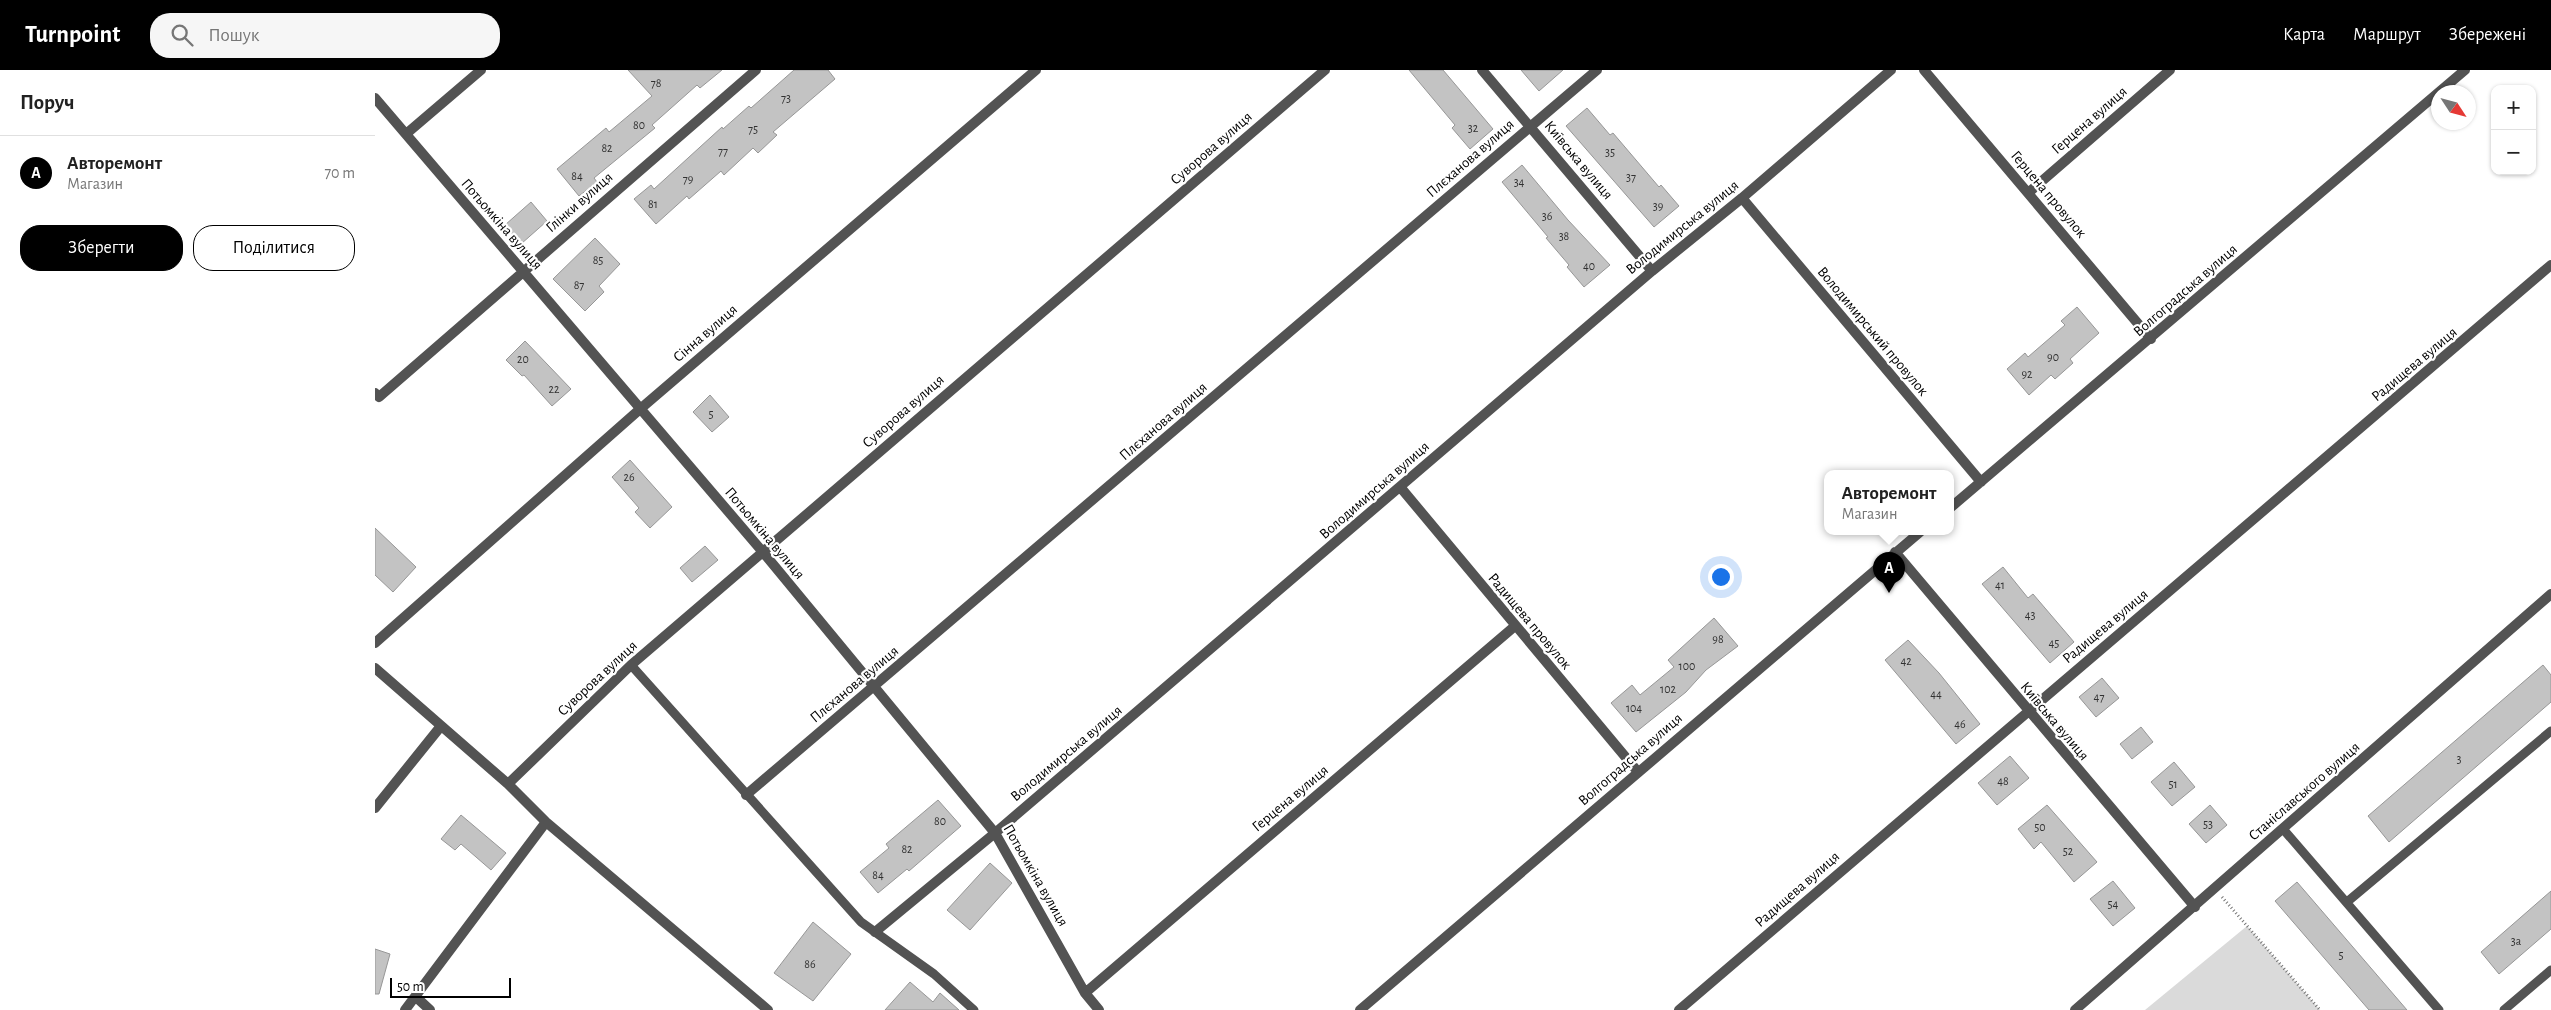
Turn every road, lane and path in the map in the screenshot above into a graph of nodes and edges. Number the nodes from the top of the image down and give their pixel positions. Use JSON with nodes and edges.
{"nodes":[{"id":1,"x":481,"y":70,"type":"edge"},
{"id":2,"x":756,"y":70,"type":"edge"},
{"id":3,"x":1036,"y":70,"type":"edge"},
{"id":4,"x":1325,"y":70,"type":"edge"},
{"id":5,"x":1482,"y":70,"type":"edge"},
{"id":6,"x":1597,"y":70,"type":"edge"},
{"id":7,"x":1891,"y":70,"type":"edge"},
{"id":8,"x":1924,"y":70,"type":"edge"},
{"id":9,"x":2170,"y":70,"type":"edge"},
{"id":10,"x":2465,"y":70,"type":"edge"},
{"id":11,"x":375,"y":98,"type":"edge"},
{"id":12,"x":1531,"y":126,"type":"junction"},
{"id":13,"x":406,"y":134,"type":"junction"},
{"id":14,"x":2028,"y":193,"type":"junction"},
{"id":15,"x":1742,"y":198,"type":"junction"},
{"id":16,"x":2551,"y":265,"type":"edge"},
{"id":17,"x":523,"y":270,"type":"junction"},
{"id":18,"x":1652,"y":271,"type":"junction"},
{"id":19,"x":2151,"y":339,"type":"junction"},
{"id":20,"x":377,"y":395,"type":"edge"},
{"id":21,"x":639,"y":410,"type":"junction"},
{"id":22,"x":1981,"y":482,"type":"junction"},
{"id":23,"x":1401,"y":488,"type":"junction"},
{"id":24,"x":1954,"y":505,"type":"edge"},
{"id":25,"x":1916,"y":535,"type":"edge"},
{"id":26,"x":762,"y":552,"type":"junction"},
{"id":27,"x":1895,"y":552,"type":"junction"},
{"id":28,"x":2551,"y":594,"type":"edge"},
{"id":29,"x":1515,"y":626,"type":"junction"},
{"id":30,"x":375,"y":643,"type":"edge"},
{"id":31,"x":631,"y":665,"type":"junction"},
{"id":32,"x":375,"y":668,"type":"edge"},
{"id":33,"x":874,"y":688,"type":"junction"},
{"id":34,"x":2028,"y":712,"type":"junction"},
{"id":35,"x":441,"y":726,"type":"junction"},
{"id":36,"x":2551,"y":731,"type":"edge"},
{"id":37,"x":1638,"y":772,"type":"junction"},
{"id":38,"x":508,"y":784,"type":"junction"},
{"id":39,"x":746,"y":794,"type":"junction"},
{"id":40,"x":375,"y":808,"type":"edge"},
{"id":41,"x":546,"y":822,"type":"junction"},
{"id":42,"x":2283,"y":829,"type":"junction"},
{"id":43,"x":995,"y":833,"type":"junction"},
{"id":44,"x":2215,"y":889,"type":"junction"},
{"id":45,"x":2347,"y":902,"type":"junction"},
{"id":46,"x":2195,"y":907,"type":"junction"},
{"id":47,"x":875,"y":932,"type":"junction"},
{"id":48,"x":2551,"y":970,"type":"edge"},
{"id":49,"x":1085,"y":993,"type":"junction"},
{"id":50,"x":416,"y":997,"type":"junction"},
{"id":51,"x":405,"y":1010,"type":"edge"},
{"id":52,"x":430,"y":1010,"type":"edge"},
{"id":53,"x":768,"y":1010,"type":"edge"},
{"id":54,"x":974,"y":1010,"type":"edge"},
{"id":55,"x":1099,"y":1010,"type":"edge"},
{"id":56,"x":1360,"y":1010,"type":"edge"},
{"id":57,"x":1679,"y":1010,"type":"edge"},
{"id":58,"x":2075,"y":1010,"type":"edge"},
{"id":59,"x":2320,"y":1010,"type":"edge"},
{"id":60,"x":2439,"y":1010,"type":"edge"},
{"id":61,"x":2504,"y":1010,"type":"edge"}],
"edges":[{"from":1,"to":13,"type":"street"},
{"from":2,"to":17,"type":"street","name":"Глінки вулиця"},
{"from":3,"to":21,"type":"street","name":"Сінна вулиця"},
{"from":4,"to":26,"type":"street","name":"Суворова вулиця"},
{"from":5,"to":12,"type":"street","name":"Київська вулиця"},
{"from":6,"to":12,"type":"street","name":"Плєханова вулиця"},
{"from":7,"to":15,"type":"street","name":"Володимирська вулиця"},
{"from":8,"to":14,"type":"street","name":"Герцена провулок"},
{"from":9,"to":14,"type":"street","name":"Герцена вулиця"},
{"from":10,"to":19,"type":"street","name":"Волгоградська вулиця"},
{"from":11,"to":13,"type":"street","name":"Потьомкіна вулиця"},
{"from":12,"to":18,"type":"street","name":"Київська вулиця"},
{"from":12,"to":33,"type":"street","name":"Плєханова вулиця"},
{"from":13,"to":17,"type":"street","name":"Потьомкіна вулиця"},
{"from":14,"to":19,"type":"street","name":"Герцена провулок"},
{"from":15,"to":18,"type":"street","name":"Володимирська вулиця"},
{"from":15,"to":22,"type":"street","name":"Володимирський провулок"},
{"from":16,"to":34,"type":"street","name":"Радищева вулиця"},
{"from":17,"to":20,"type":"street","name":"Глінки вулиця"},
{"from":17,"to":21,"type":"street","name":"Потьомкіна вулиця"},
{"from":18,"to":23,"type":"street","name":"Володимирська вулиця"},
{"from":19,"to":22,"type":"street","name":"Волгоградська вулиця"},
{"from":21,"to":26,"type":"street","name":"Потьомкіна вулиця"},
{"from":21,"to":30,"type":"street","name":"Сінна вулиця"},
{"from":22,"to":24,"type":"street","name":"Волгоградська вулиця"},
{"from":23,"to":29,"type":"street","name":"Радищева провулок"},
{"from":23,"to":43,"type":"street","name":"Володимирська вулиця"},
{"from":25,"to":27,"type":"street","name":"Волгоградська вулиця"},
{"from":26,"to":31,"type":"street","name":"Суворова вулиця"},
{"from":26,"to":33,"type":"street","name":"Потьомкіна вулиця"},
{"from":27,"to":34,"type":"street","name":"Київська вулиця"},
{"from":27,"to":37,"type":"street","name":"Волгоградська вулиця"},
{"from":28,"to":42,"type":"street","name":"Станіславського вулиця"},
{"from":29,"to":37,"type":"street","name":"Радищева провулок"},
{"from":29,"to":49,"type":"street","name":"Герцена вулиця"},
{"from":31,"to":38,"type":"street","name":"Суворова вулиця"},
{"from":31,"to":39,"type":"lane"},
{"from":32,"to":35,"type":"street"},
{"from":33,"to":39,"type":"street","name":"Плєханова вулиця"},
{"from":33,"to":43,"type":"street","name":"Потьомкіна вулиця"},
{"from":34,"to":46,"type":"street","name":"Київська вулиця"},
{"from":34,"to":57,"type":"street","name":"Радищева вулиця"},
{"from":35,"to":38,"type":"street"},
{"from":35,"to":40,"type":"street"},
{"from":36,"to":45,"type":"lane"},
{"from":37,"to":56,"type":"street","name":"Волгоградська вулиця"},
{"from":38,"to":41,"type":"street"},
{"from":39,"to":47,"type":"lane"},
{"from":41,"to":50,"type":"street"},
{"from":41,"to":53,"type":"street"},
{"from":42,"to":44,"type":"street","name":"Станіславського вулиця"},
{"from":42,"to":45,"type":"lane"},
{"from":43,"to":47,"type":"street","name":"Володимирська вулиця"},
{"from":43,"to":49,"type":"street","name":"Потьомкіна вулиця"},
{"from":44,"to":46,"type":"street","name":"Станіславського вулиця"},
{"from":44,"to":59,"type":"path"},
{"from":45,"to":60,"type":"lane"},
{"from":46,"to":58,"type":"street","name":"Станіславського вулиця"},
{"from":47,"to":54,"type":"lane"},
{"from":48,"to":61,"type":"lane"},
{"from":49,"to":55,"type":"street","name":"Потьомкіна вулиця"},
{"from":50,"to":51,"type":"street"},
{"from":50,"to":52,"type":"street"}]}
